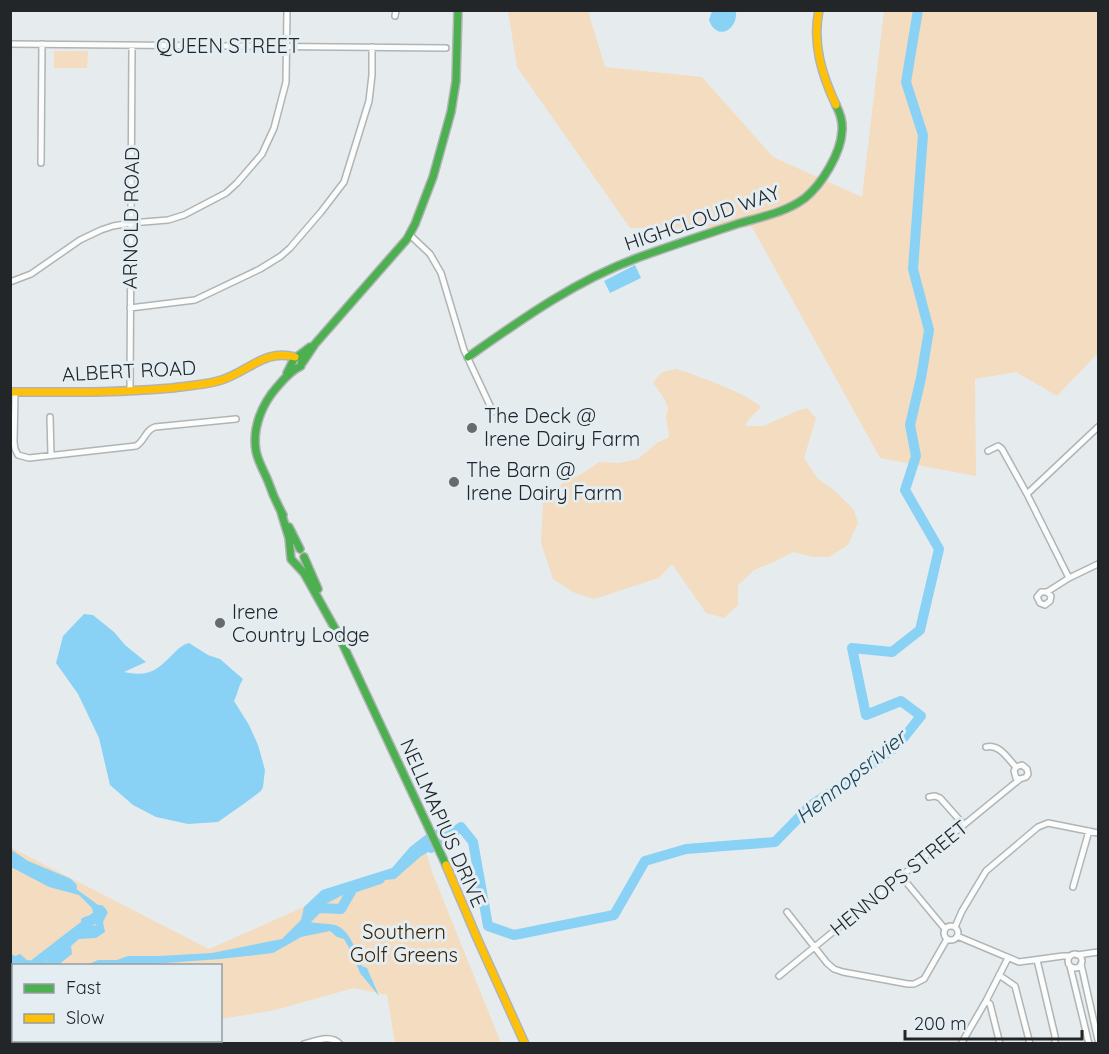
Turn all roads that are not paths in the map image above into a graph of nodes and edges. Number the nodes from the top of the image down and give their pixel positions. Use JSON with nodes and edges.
{"nodes":[{"id":1,"x":287,"y":10,"type":"edge"},
{"id":2,"x":458,"y":10,"type":"edge"},
{"id":3,"x":819,"y":10,"type":"edge"},
{"id":4,"x":10,"y":44,"type":"edge"},
{"id":5,"x":42,"y":44,"type":"junction"},
{"id":6,"x":132,"y":45,"type":"junction"},
{"id":7,"x":287,"y":46,"type":"junction"},
{"id":8,"x":372,"y":47,"type":"junction"},
{"id":9,"x":446,"y":48,"type":"dead end"},
{"id":10,"x":41,"y":163,"type":"dead end"},
{"id":11,"x":131,"y":223,"type":"junction"},
{"id":12,"x":410,"y":235,"type":"junction"},
{"id":13,"x":10,"y":282,"type":"edge"},
{"id":14,"x":130,"y":308,"type":"junction"},
{"id":15,"x":468,"y":357,"type":"junction"},
{"id":16,"x":296,"y":362,"type":"junction"},
{"id":17,"x":130,"y":391,"type":"junction"},
{"id":18,"x":13,"y":392,"type":"edge"},
{"id":19,"x":493,"y":412,"type":"dead end"},
{"id":20,"x":50,"y":417,"type":"dead end"},
{"id":21,"x":236,"y":419,"type":"dead end"},
{"id":22,"x":1098,"y":427,"type":"edge"},
{"id":23,"x":12,"y":442,"type":"edge"},
{"id":24,"x":988,"y":451,"type":"dead end"},
{"id":25,"x":51,"y":455,"type":"junction"},
{"id":26,"x":1027,"y":494,"type":"junction"},
{"id":27,"x":281,"y":512,"type":"junction"},
{"id":28,"x":300,"y":549,"type":"junction"},
{"id":29,"x":291,"y":551,"type":"junction"},
{"id":30,"x":304,"y":557,"type":"junction"},
{"id":31,"x":295,"y":562,"type":"junction"},
{"id":32,"x":1098,"y":564,"type":"edge"},
{"id":33,"x":1069,"y":578,"type":"junction"},
{"id":34,"x":1047,"y":592,"type":"dead end"},
{"id":35,"x":329,"y":616,"type":"junction"},
{"id":36,"x":986,"y":747,"type":"dead end"},
{"id":37,"x":1016,"y":767,"type":"junction"},
{"id":38,"x":1020,"y":779,"type":"junction"},
{"id":39,"x":929,"y":797,"type":"dead end"},
{"id":40,"x":964,"y":825,"type":"junction"},
{"id":41,"x":1089,"y":831,"type":"junction"},
{"id":42,"x":1098,"y":833,"type":"edge"},
{"id":43,"x":901,"y":876,"type":"junction"},
{"id":44,"x":1073,"y":887,"type":"dead end"},
{"id":45,"x":787,"y":912,"type":"dead end"},
{"id":46,"x":955,"y":927,"type":"junction"},
{"id":47,"x":945,"y":929,"type":"junction"},
{"id":48,"x":957,"y":936,"type":"junction"},
{"id":49,"x":947,"y":939,"type":"junction"},
{"id":50,"x":815,"y":947,"type":"junction"},
{"id":51,"x":1098,"y":952,"type":"edge"},
{"id":52,"x":1074,"y":956,"type":"junction"},
{"id":53,"x":1008,"y":958,"type":"junction"},
{"id":54,"x":1050,"y":958,"type":"junction"},
{"id":55,"x":1037,"y":960,"type":"junction"},
{"id":56,"x":1081,"y":962,"type":"junction"},
{"id":57,"x":1070,"y":964,"type":"junction"},
{"id":58,"x":999,"y":975,"type":"junction"},
{"id":59,"x":779,"y":976,"type":"dead end"},
{"id":60,"x":1089,"y":1000,"type":"junction"},
{"id":61,"x":986,"y":1001,"type":"junction"},
{"id":62,"x":1078,"y":1002,"type":"junction"},
{"id":63,"x":1098,"y":1040,"type":"edge"},
{"id":64,"x":965,"y":1042,"type":"edge"},
{"id":65,"x":304,"y":1044,"type":"edge"},
{"id":66,"x":340,"y":1044,"type":"edge"},
{"id":67,"x":525,"y":1044,"type":"edge"},
{"id":68,"x":1000,"y":1044,"type":"edge"},
{"id":69,"x":1030,"y":1044,"type":"edge"},
{"id":70,"x":1054,"y":1044,"type":"edge"},
{"id":71,"x":1089,"y":1044,"type":"edge"}],
"edges":[{"from":1,"to":7,"type":"street"},
{"from":2,"to":12,"type":"main road"},
{"from":3,"to":15,"type":"main road","name":"HIGHCLOUD WAY"},
{"from":4,"to":5,"type":"street","name":"QUEEN STREET"},
{"from":5,"to":6,"type":"street","name":"QUEEN STREET"},
{"from":5,"to":10,"type":"street"},
{"from":6,"to":7,"type":"street","name":"QUEEN STREET"},
{"from":6,"to":11,"type":"street","name":"ARNOLD ROAD"},
{"from":7,"to":8,"type":"street","name":"QUEEN STREET"},
{"from":7,"to":11,"type":"street"},
{"from":8,"to":9,"type":"street","name":"QUEEN STREET"},
{"from":8,"to":14,"type":"street"},
{"from":11,"to":13,"type":"street"},
{"from":11,"to":14,"type":"street","name":"ARNOLD ROAD"},
{"from":12,"to":15,"type":"street"},
{"from":12,"to":16,"type":"main road"},
{"from":14,"to":17,"type":"street","name":"ARNOLD ROAD"},
{"from":15,"to":19,"type":"street"},
{"from":16,"to":17,"type":"main road","name":"ALBERT ROAD"},
{"from":16,"to":27,"type":"main road"},
{"from":17,"to":18,"type":"main road","name":"ALBERT ROAD"},
{"from":18,"to":23,"type":"street"},
{"from":20,"to":25,"type":"street"},
{"from":21,"to":25,"type":"street"},
{"from":22,"to":26,"type":"street"},
{"from":23,"to":25,"type":"street"},
{"from":24,"to":26,"type":"street"},
{"from":26,"to":33,"type":"street"},
{"from":27,"to":28,"type":"main road"},
{"from":27,"to":29,"type":"main road"},
{"from":28,"to":29,"type":"main road"},
{"from":28,"to":30,"type":"main road"},
{"from":29,"to":31,"type":"main road"},
{"from":30,"to":31,"type":"main road"},
{"from":30,"to":35,"type":"main road","name":"NELLMAPIUS DRIVE"},
{"from":31,"to":35,"type":"main road","name":"NELLMAPIUS DRIVE"},
{"from":32,"to":33,"type":"street"},
{"from":33,"to":34,"type":"street"},
{"from":35,"to":67,"type":"main road","name":"NELLMAPIUS DRIVE"},
{"from":36,"to":37,"type":"street"},
{"from":37,"to":38,"type":"street"},
{"from":37,"to":38,"type":"street"},
{"from":38,"to":40,"type":"street","name":"HENNOPS STREET"},
{"from":39,"to":40,"type":"street"},
{"from":40,"to":43,"type":"street","name":"HENNOPS STREET"},
{"from":41,"to":42,"type":"street"},
{"from":41,"to":44,"type":"street"},
{"from":41,"to":46,"type":"street"},
{"from":43,"to":47,"type":"street"},
{"from":43,"to":50,"type":"street","name":"HENNOPS STREET"},
{"from":45,"to":50,"type":"street"},
{"from":46,"to":47,"type":"street"},
{"from":46,"to":48,"type":"street"},
{"from":47,"to":49,"type":"street"},
{"from":48,"to":49,"type":"street"},
{"from":48,"to":53,"type":"street"},
{"from":49,"to":50,"type":"street"},
{"from":50,"to":59,"type":"street","name":"HENNOPS STREET"},
{"from":51,"to":52,"type":"street"},
{"from":51,"to":56,"type":"street"},
{"from":52,"to":54,"type":"street"},
{"from":52,"to":56,"type":"street"},
{"from":52,"to":57,"type":"street"},
{"from":53,"to":55,"type":"street"},
{"from":53,"to":58,"type":"street"},
{"from":54,"to":55,"type":"street"},
{"from":54,"to":57,"type":"street"},
{"from":55,"to":70,"type":"street"},
{"from":56,"to":57,"type":"street"},
{"from":56,"to":60,"type":"street"},
{"from":57,"to":62,"type":"street"},
{"from":58,"to":61,"type":"street"},
{"from":58,"to":69,"type":"street"},
{"from":60,"to":62,"type":"street"},
{"from":60,"to":63,"type":"street"},
{"from":61,"to":64,"type":"street"},
{"from":61,"to":68,"type":"street"},
{"from":62,"to":71,"type":"street"},
{"from":65,"to":66,"type":"street"}]}
